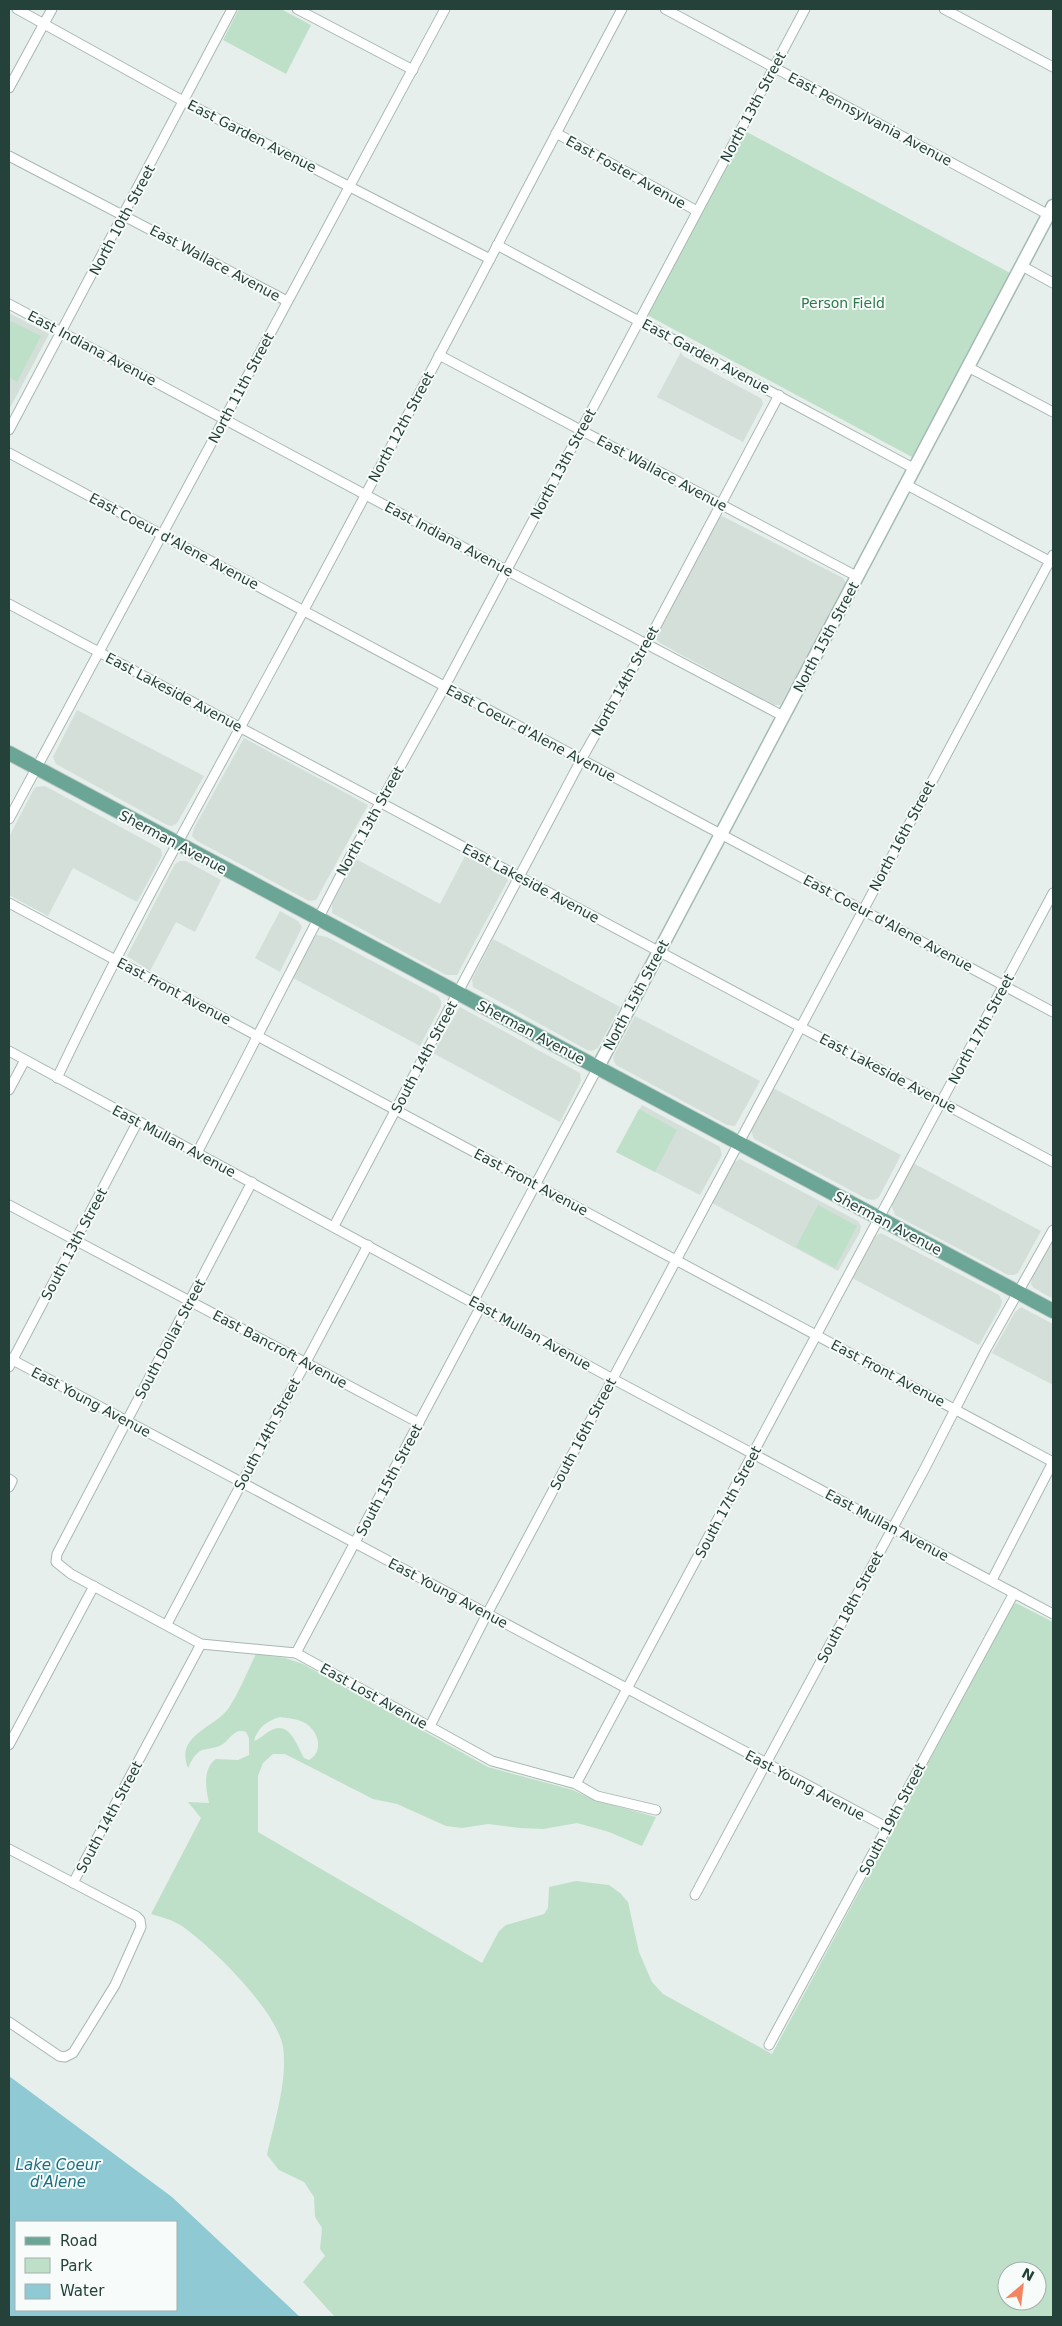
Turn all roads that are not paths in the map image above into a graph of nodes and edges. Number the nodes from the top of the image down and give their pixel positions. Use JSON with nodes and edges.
{"nodes":[{"id":1,"x":17,"y":9,"type":"edge"},
{"id":2,"x":52,"y":9,"type":"edge"},
{"id":3,"x":232,"y":9,"type":"edge"},
{"id":4,"x":297,"y":9,"type":"edge"},
{"id":5,"x":446,"y":9,"type":"edge"},
{"id":6,"x":622,"y":9,"type":"edge"},
{"id":7,"x":665,"y":9,"type":"edge"},
{"id":8,"x":805,"y":9,"type":"edge"},
{"id":9,"x":944,"y":9,"type":"edge"},
{"id":10,"x":44,"y":24,"type":"junction"},
{"id":11,"x":774,"y":67,"type":"junction"},
{"id":12,"x":1053,"y":67,"type":"edge"},
{"id":13,"x":413,"y":70,"type":"junction"},
{"id":14,"x":9,"y":88,"type":"edge"},
{"id":15,"x":183,"y":101,"type":"junction"},
{"id":16,"x":556,"y":134,"type":"junction"},
{"id":17,"x":9,"y":156,"type":"edge"},
{"id":18,"x":350,"y":187,"type":"junction"},
{"id":19,"x":697,"y":211,"type":"junction"},
{"id":20,"x":1051,"y":211,"type":"edge"},
{"id":21,"x":124,"y":215,"type":"junction"},
{"id":22,"x":497,"y":245,"type":"junction"},
{"id":23,"x":490,"y":259,"type":"junction"},
{"id":24,"x":1022,"y":266,"type":"junction"},
{"id":25,"x":1053,"y":283,"type":"edge"},
{"id":26,"x":287,"y":301,"type":"junction"},
{"id":27,"x":9,"y":304,"type":"edge"},
{"id":28,"x":639,"y":321,"type":"junction"},
{"id":29,"x":62,"y":332,"type":"junction"},
{"id":30,"x":439,"y":355,"type":"junction"},
{"id":31,"x":968,"y":367,"type":"junction"},
{"id":32,"x":779,"y":394,"type":"junction"},
{"id":33,"x":1053,"y":412,"type":"edge"},
{"id":34,"x":225,"y":419,"type":"junction"},
{"id":35,"x":9,"y":430,"type":"edge"},
{"id":36,"x":581,"y":430,"type":"junction"},
{"id":37,"x":9,"y":452,"type":"edge"},
{"id":38,"x":915,"y":469,"type":"junction"},
{"id":39,"x":906,"y":485,"type":"junction"},
{"id":40,"x":365,"y":494,"type":"junction"},
{"id":41,"x":720,"y":504,"type":"junction"},
{"id":42,"x":163,"y":535,"type":"junction"},
{"id":43,"x":1052,"y":559,"type":"edge"},
{"id":44,"x":506,"y":570,"type":"junction"},
{"id":45,"x":858,"y":577,"type":"junction"},
{"id":46,"x":9,"y":604,"type":"edge"},
{"id":47,"x":304,"y":609,"type":"junction"},
{"id":48,"x":646,"y":645,"type":"junction"},
{"id":49,"x":99,"y":652,"type":"junction"},
{"id":50,"x":444,"y":686,"type":"junction"},
{"id":51,"x":784,"y":716,"type":"junction"},
{"id":52,"x":240,"y":728,"type":"junction"},
{"id":53,"x":9,"y":753,"type":"edge"},
{"id":54,"x":581,"y":760,"type":"junction"},
{"id":55,"x":37,"y":768,"type":"junction"},
{"id":56,"x":380,"y":802,"type":"junction"},
{"id":57,"x":9,"y":819,"type":"edge"},
{"id":58,"x":722,"y":835,"type":"junction"},
{"id":59,"x":177,"y":844,"type":"junction"},
{"id":60,"x":519,"y":876,"type":"junction"},
{"id":61,"x":1053,"y":893,"type":"edge"},
{"id":62,"x":9,"y":904,"type":"edge"},
{"id":63,"x":863,"y":910,"type":"junction"},
{"id":64,"x":317,"y":918,"type":"junction"},
{"id":65,"x":659,"y":951,"type":"junction"},
{"id":66,"x":116,"y":960,"type":"junction"},
{"id":67,"x":1004,"y":986,"type":"junction"},
{"id":68,"x":457,"y":993,"type":"junction"},
{"id":69,"x":1053,"y":1012,"type":"edge"},
{"id":70,"x":801,"y":1026,"type":"junction"},
{"id":71,"x":258,"y":1036,"type":"junction"},
{"id":72,"x":9,"y":1051,"type":"edge"},
{"id":73,"x":25,"y":1060,"type":"junction"},
{"id":74,"x":598,"y":1067,"type":"junction"},
{"id":75,"x":57,"y":1078,"type":"junction"},
{"id":76,"x":9,"y":1090,"type":"edge"},
{"id":77,"x":942,"y":1102,"type":"junction"},
{"id":78,"x":397,"y":1109,"type":"junction"},
{"id":79,"x":138,"y":1121,"type":"junction"},
{"id":80,"x":738,"y":1144,"type":"junction"},
{"id":81,"x":197,"y":1153,"type":"junction"},
{"id":82,"x":1053,"y":1162,"type":"edge"},
{"id":83,"x":252,"y":1182,"type":"junction"},
{"id":84,"x":536,"y":1185,"type":"junction"},
{"id":85,"x":9,"y":1205,"type":"edge"},
{"id":86,"x":879,"y":1218,"type":"junction"},
{"id":87,"x":334,"y":1226,"type":"junction"},
{"id":88,"x":1053,"y":1230,"type":"edge"},
{"id":89,"x":76,"y":1241,"type":"junction"},
{"id":90,"x":368,"y":1244,"type":"junction"},
{"id":91,"x":676,"y":1260,"type":"junction"},
{"id":92,"x":1017,"y":1292,"type":"junction"},
{"id":93,"x":189,"y":1301,"type":"junction"},
{"id":94,"x":477,"y":1304,"type":"junction"},
{"id":95,"x":1053,"y":1311,"type":"edge"},
{"id":96,"x":817,"y":1334,"type":"junction"},
{"id":97,"x":10,"y":1362,"type":"edge"},
{"id":98,"x":305,"y":1362,"type":"junction"},
{"id":99,"x":613,"y":1379,"type":"junction"},
{"id":100,"x":955,"y":1409,"type":"junction"},
{"id":101,"x":127,"y":1421,"type":"junction"},
{"id":102,"x":419,"y":1423,"type":"junction"},
{"id":103,"x":754,"y":1453,"type":"junction"},
{"id":104,"x":1053,"y":1462,"type":"edge"},
{"id":105,"x":9,"y":1479,"type":"edge"},
{"id":106,"x":242,"y":1483,"type":"junction"},
{"id":107,"x":9,"y":1487,"type":"edge"},
{"id":108,"x":893,"y":1528,"type":"junction"},
{"id":109,"x":355,"y":1543,"type":"junction"},
{"id":110,"x":992,"y":1580,"type":"junction"},
{"id":111,"x":94,"y":1586,"type":"junction"},
{"id":112,"x":1014,"y":1593,"type":"junction"},
{"id":113,"x":486,"y":1614,"type":"junction"},
{"id":114,"x":1053,"y":1614,"type":"edge"},
{"id":115,"x":167,"y":1624,"type":"junction"},
{"id":116,"x":201,"y":1644,"type":"junction"},
{"id":117,"x":296,"y":1654,"type":"junction"},
{"id":118,"x":627,"y":1689,"type":"junction"},
{"id":119,"x":430,"y":1726,"type":"junction"},
{"id":120,"x":9,"y":1746,"type":"edge"},
{"id":121,"x":765,"y":1763,"type":"junction"},
{"id":122,"x":576,"y":1784,"type":"junction"},
{"id":123,"x":656,"y":1810,"type":"dead end"},
{"id":124,"x":888,"y":1828,"type":"junction"},
{"id":125,"x":9,"y":1849,"type":"edge"},
{"id":126,"x":73,"y":1883,"type":"junction"},
{"id":127,"x":695,"y":1895,"type":"dead end"},
{"id":128,"x":9,"y":2022,"type":"edge"},
{"id":129,"x":768,"y":2045,"type":"dead end"}],
"edges":[{"from":1,"to":10,"type":"street","name":"East Garden Avenue"},
{"from":2,"to":10,"type":"street"},
{"from":3,"to":15,"type":"street","name":"North 10th Street"},
{"from":4,"to":13,"type":"street"},
{"from":5,"to":13,"type":"street","name":"North 11th Street"},
{"from":6,"to":16,"type":"street","name":"North 12th Street"},
{"from":7,"to":11,"type":"street","name":"East Pennsylvania Avenue"},
{"from":8,"to":11,"type":"street","name":"North 13th Street"},
{"from":9,"to":12,"type":"street"},
{"from":10,"to":14,"type":"street"},
{"from":10,"to":15,"type":"street","name":"East Garden Avenue"},
{"from":11,"to":19,"type":"street","name":"North 13th Street"},
{"from":11,"to":20,"type":"street","name":"East Pennsylvania Avenue"},
{"from":13,"to":18,"type":"street","name":"North 11th Street"},
{"from":15,"to":18,"type":"street","name":"East Garden Avenue"},
{"from":15,"to":21,"type":"street","name":"North 10th Street"},
{"from":16,"to":19,"type":"street","name":"East Foster Avenue"},
{"from":16,"to":22,"type":"street","name":"North 12th Street"},
{"from":17,"to":21,"type":"street","name":"East Wallace Avenue"},
{"from":18,"to":23,"type":"street","name":"East Garden Avenue"},
{"from":18,"to":26,"type":"street","name":"North 11th Street"},
{"from":19,"to":28,"type":"street","name":"North 13th Street"},
{"from":20,"to":24,"type":"main road","name":"North 15th Street"},
{"from":21,"to":26,"type":"street","name":"East Wallace Avenue"},
{"from":21,"to":29,"type":"street","name":"North 10th Street"},
{"from":22,"to":23,"type":"street","name":"North 12th Street"},
{"from":22,"to":28,"type":"street","name":"East Garden Avenue"},
{"from":23,"to":30,"type":"street","name":"North 12th Street"},
{"from":24,"to":25,"type":"street"},
{"from":24,"to":31,"type":"main road","name":"North 15th Street"},
{"from":26,"to":34,"type":"street","name":"North 11th Street"},
{"from":27,"to":29,"type":"street","name":"East Indiana Avenue"},
{"from":28,"to":32,"type":"street","name":"East Garden Avenue"},
{"from":28,"to":36,"type":"street","name":"North 13th Street"},
{"from":29,"to":34,"type":"street","name":"East Indiana Avenue"},
{"from":29,"to":35,"type":"street","name":"North 10th Street"},
{"from":30,"to":36,"type":"street","name":"East Wallace Avenue"},
{"from":30,"to":40,"type":"street","name":"North 12th Street"},
{"from":31,"to":33,"type":"street"},
{"from":31,"to":38,"type":"main road","name":"North 15th Street"},
{"from":32,"to":38,"type":"street","name":"East Garden Avenue"},
{"from":32,"to":41,"type":"street","name":"North 14th Street"},
{"from":34,"to":40,"type":"street","name":"East Indiana Avenue"},
{"from":34,"to":42,"type":"street","name":"North 11th Street"},
{"from":36,"to":41,"type":"street","name":"East Wallace Avenue"},
{"from":36,"to":44,"type":"street","name":"North 13th Street"},
{"from":37,"to":42,"type":"street","name":"East Coeur d'Alene Avenue"},
{"from":38,"to":39,"type":"main road","name":"North 15th Street"},
{"from":39,"to":43,"type":"street"},
{"from":39,"to":45,"type":"main road","name":"North 15th Street"},
{"from":40,"to":44,"type":"street","name":"East Indiana Avenue"},
{"from":40,"to":47,"type":"street","name":"North 12th Street"},
{"from":41,"to":45,"type":"street","name":"East Wallace Avenue"},
{"from":41,"to":48,"type":"street","name":"North 14th Street"},
{"from":42,"to":47,"type":"street","name":"East Coeur d'Alene Avenue"},
{"from":42,"to":49,"type":"street","name":"North 11th Street"},
{"from":43,"to":63,"type":"street","name":"North 16th Street"},
{"from":44,"to":48,"type":"street","name":"East Indiana Avenue"},
{"from":44,"to":50,"type":"street","name":"North 13th Street"},
{"from":45,"to":51,"type":"main road","name":"North 15th Street"},
{"from":46,"to":49,"type":"street","name":"East Lakeside Avenue"},
{"from":47,"to":50,"type":"street","name":"East Coeur d'Alene Avenue"},
{"from":47,"to":52,"type":"street","name":"North 12th Street"},
{"from":48,"to":51,"type":"street","name":"East Indiana Avenue"},
{"from":48,"to":54,"type":"street","name":"North 14th Street"},
{"from":49,"to":52,"type":"street","name":"East Lakeside Avenue"},
{"from":49,"to":55,"type":"street","name":"North 11th Street"},
{"from":50,"to":54,"type":"street","name":"East Coeur d'Alene Avenue"},
{"from":50,"to":56,"type":"street","name":"North 13th Street"},
{"from":51,"to":58,"type":"main road","name":"North 15th Street"},
{"from":52,"to":56,"type":"street","name":"East Lakeside Avenue"},
{"from":52,"to":59,"type":"street","name":"North 12th Street"},
{"from":53,"to":55,"type":"main road","name":"Sherman Avenue"},
{"from":54,"to":58,"type":"street","name":"East Coeur d'Alene Avenue"},
{"from":54,"to":60,"type":"street","name":"North 14th Street"},
{"from":55,"to":57,"type":"street","name":"North 11th Street"},
{"from":55,"to":59,"type":"main road","name":"Sherman Avenue"},
{"from":56,"to":60,"type":"street","name":"East Lakeside Avenue"},
{"from":56,"to":64,"type":"street","name":"North 13th Street"},
{"from":58,"to":63,"type":"street","name":"East Coeur d'Alene Avenue"},
{"from":58,"to":65,"type":"main road","name":"North 15th Street"},
{"from":59,"to":64,"type":"main road","name":"Sherman Avenue"},
{"from":59,"to":66,"type":"street","name":"North 12th Street"},
{"from":60,"to":65,"type":"street","name":"East Lakeside Avenue"},
{"from":60,"to":68,"type":"street","name":"North 14th Street"},
{"from":61,"to":67,"type":"street","name":"North 17th Street"},
{"from":62,"to":66,"type":"street","name":"East Front Avenue"},
{"from":63,"to":67,"type":"street","name":"East Coeur d'Alene Avenue"},
{"from":63,"to":70,"type":"street","name":"North 16th Street"},
{"from":64,"to":68,"type":"main road","name":"Sherman Avenue"},
{"from":64,"to":71,"type":"street"},
{"from":65,"to":70,"type":"street","name":"East Lakeside Avenue"},
{"from":65,"to":74,"type":"main road","name":"North 15th Street"},
{"from":66,"to":71,"type":"street","name":"East Front Avenue"},
{"from":66,"to":75,"type":"street","name":"North 12th Street"},
{"from":67,"to":69,"type":"street","name":"East Coeur d'Alene Avenue"},
{"from":67,"to":77,"type":"street","name":"North 17th Street"},
{"from":68,"to":74,"type":"main road","name":"Sherman Avenue"},
{"from":68,"to":78,"type":"street","name":"South 14th Street"},
{"from":70,"to":77,"type":"street","name":"East Lakeside Avenue"},
{"from":70,"to":80,"type":"street","name":"North 16th Street"},
{"from":71,"to":78,"type":"street","name":"East Front Avenue"},
{"from":71,"to":81,"type":"street"},
{"from":72,"to":73,"type":"street","name":"East Mullan Avenue"},
{"from":73,"to":75,"type":"street","name":"East Mullan Avenue"},
{"from":73,"to":76,"type":"street"},
{"from":74,"to":80,"type":"main road","name":"Sherman Avenue"},
{"from":74,"to":84,"type":"street","name":"South 15th Street"},
{"from":75,"to":79,"type":"street","name":"East Mullan Avenue"},
{"from":77,"to":82,"type":"street","name":"East Lakeside Avenue"},
{"from":77,"to":86,"type":"street","name":"North 17th Street"},
{"from":78,"to":84,"type":"street","name":"East Front Avenue"},
{"from":78,"to":87,"type":"street","name":"South 14th Street"},
{"from":79,"to":81,"type":"street","name":"East Mullan Avenue"},
{"from":79,"to":89,"type":"street","name":"South 13th Street"},
{"from":80,"to":86,"type":"main road","name":"Sherman Avenue"},
{"from":80,"to":91,"type":"street","name":"South 16th Street"},
{"from":81,"to":83,"type":"street","name":"East Mullan Avenue"},
{"from":83,"to":87,"type":"street","name":"East Mullan Avenue"},
{"from":83,"to":93,"type":"street","name":"South Dollar Street"},
{"from":84,"to":91,"type":"street","name":"East Front Avenue"},
{"from":84,"to":94,"type":"street","name":"South 15th Street"},
{"from":85,"to":89,"type":"street","name":"East Bancroft Avenue"},
{"from":86,"to":92,"type":"main road","name":"Sherman Avenue"},
{"from":86,"to":96,"type":"street","name":"South 17th Street"},
{"from":87,"to":90,"type":"street","name":"East Mullan Avenue"},
{"from":88,"to":92,"type":"street","name":"South 18th Street"},
{"from":89,"to":93,"type":"street","name":"East Bancroft Avenue"},
{"from":89,"to":97,"type":"street","name":"South 13th Street"},
{"from":90,"to":94,"type":"street","name":"East Mullan Avenue"},
{"from":90,"to":98,"type":"street","name":"South 14th Street"},
{"from":91,"to":96,"type":"street","name":"East Front Avenue"},
{"from":91,"to":99,"type":"street","name":"South 16th Street"},
{"from":92,"to":95,"type":"main road","name":"Sherman Avenue"},
{"from":92,"to":100,"type":"street","name":"South 18th Street"},
{"from":93,"to":98,"type":"street","name":"East Bancroft Avenue"},
{"from":93,"to":101,"type":"street","name":"South Dollar Street"},
{"from":94,"to":99,"type":"street","name":"East Mullan Avenue"},
{"from":94,"to":102,"type":"street","name":"South 15th Street"},
{"from":96,"to":100,"type":"street","name":"East Front Avenue"},
{"from":96,"to":103,"type":"street","name":"South 17th Street"},
{"from":97,"to":101,"type":"street","name":"East Young Avenue"},
{"from":98,"to":102,"type":"street","name":"East Bancroft Avenue"},
{"from":98,"to":106,"type":"street","name":"South 14th Street"},
{"from":99,"to":103,"type":"street","name":"East Mullan Avenue"},
{"from":99,"to":113,"type":"street","name":"South 16th Street"},
{"from":100,"to":104,"type":"street","name":"East Front Avenue"},
{"from":100,"to":108,"type":"street","name":"South 18th Street"},
{"from":101,"to":106,"type":"street","name":"East Young Avenue"},
{"from":101,"to":111,"type":"street","name":"South Dollar Street"},
{"from":102,"to":109,"type":"street","name":"South 15th Street"},
{"from":103,"to":108,"type":"street","name":"East Mullan Avenue"},
{"from":103,"to":118,"type":"street","name":"South 17th Street"},
{"from":104,"to":110,"type":"street"},
{"from":105,"to":107,"type":"street"},
{"from":106,"to":109,"type":"street","name":"East Young Avenue"},
{"from":106,"to":115,"type":"street","name":"South 14th Street"},
{"from":108,"to":110,"type":"street","name":"East Mullan Avenue"},
{"from":108,"to":121,"type":"street","name":"South 18th Street"},
{"from":109,"to":113,"type":"street","name":"East Young Avenue"},
{"from":109,"to":117,"type":"street","name":"South 15th Street"},
{"from":110,"to":112,"type":"street","name":"East Mullan Avenue"},
{"from":111,"to":115,"type":"street","name":"East Lost Avenue"},
{"from":111,"to":120,"type":"street"},
{"from":112,"to":114,"type":"street","name":"East Mullan Avenue"},
{"from":112,"to":124,"type":"street","name":"South 19th Street"},
{"from":113,"to":118,"type":"street","name":"East Young Avenue"},
{"from":113,"to":119,"type":"street","name":"South 16th Street"},
{"from":115,"to":116,"type":"street","name":"East Lost Avenue"},
{"from":116,"to":117,"type":"street","name":"East Lost Avenue"},
{"from":116,"to":126,"type":"street","name":"South 14th Street"},
{"from":117,"to":119,"type":"street","name":"East Lost Avenue"},
{"from":118,"to":121,"type":"street","name":"East Young Avenue"},
{"from":118,"to":122,"type":"street","name":"South 17th Street"},
{"from":119,"to":122,"type":"street","name":"East Lost Avenue"},
{"from":121,"to":124,"type":"street","name":"East Young Avenue"},
{"from":121,"to":127,"type":"street","name":"South 18th Street"},
{"from":122,"to":123,"type":"street","name":"East Lost Avenue"},
{"from":124,"to":129,"type":"street","name":"South 19th Street"},
{"from":125,"to":126,"type":"street"},
{"from":126,"to":128,"type":"street"}]}
